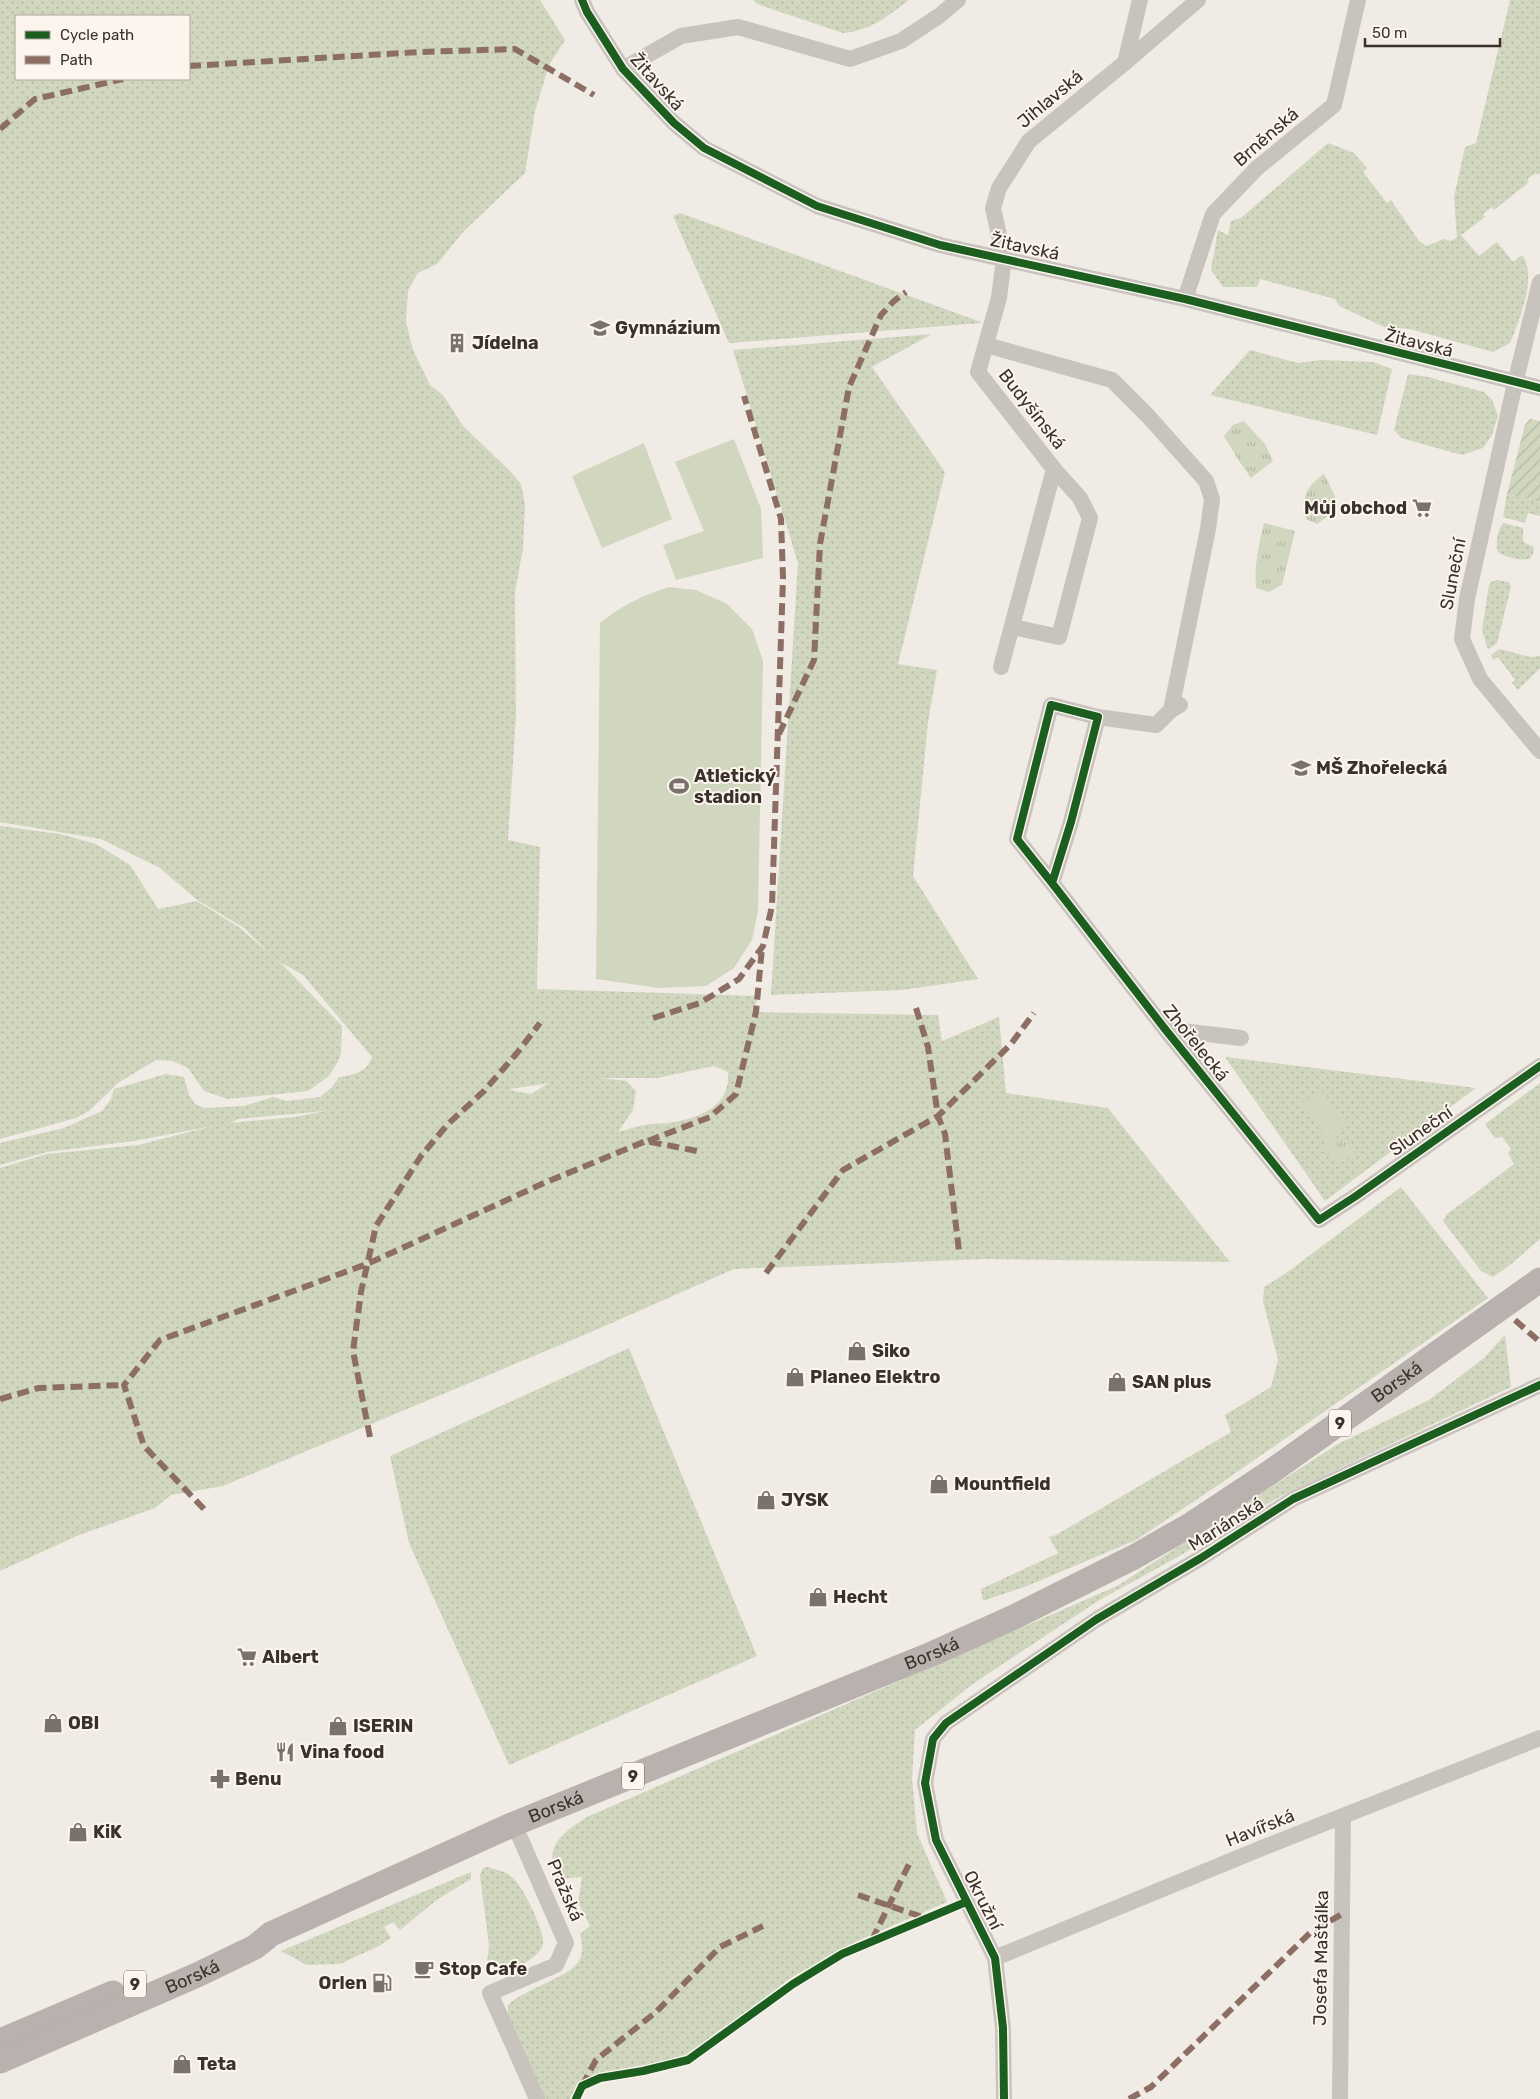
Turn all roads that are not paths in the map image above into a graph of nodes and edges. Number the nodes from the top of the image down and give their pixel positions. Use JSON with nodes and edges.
{"nodes":[{"id":1,"x":582,"y":0,"type":"edge"},
{"id":2,"x":958,"y":0,"type":"edge"},
{"id":3,"x":1140,"y":0,"type":"edge"},
{"id":4,"x":1198,"y":0,"type":"edge"},
{"id":5,"x":1358,"y":0,"type":"edge"},
{"id":6,"x":1125,"y":63,"type":"junction"},
{"id":7,"x":623,"y":69,"type":"junction"},
{"id":8,"x":1004,"y":258,"type":"junction"},
{"id":9,"x":1540,"y":282,"type":"edge"},
{"id":10,"x":1185,"y":299,"type":"junction"},
{"id":11,"x":986,"y":345,"type":"junction"},
{"id":12,"x":1515,"y":383,"type":"junction"},
{"id":13,"x":1540,"y":388,"type":"edge"},
{"id":14,"x":1054,"y":469,"type":"junction"},
{"id":15,"x":1013,"y":627,"type":"junction"},
{"id":16,"x":1000,"y":667,"type":"dead end"},
{"id":17,"x":1098,"y":717,"type":"junction"},
{"id":18,"x":1540,"y":751,"type":"edge"},
{"id":19,"x":1052,"y":883,"type":"junction"},
{"id":20,"x":1165,"y":1029,"type":"junction"},
{"id":21,"x":1241,"y":1038,"type":"dead end"},
{"id":22,"x":1540,"y":1066,"type":"edge"},
{"id":23,"x":1319,"y":1220,"type":"joint"},
{"id":24,"x":1540,"y":1280,"type":"edge"},
{"id":25,"x":1540,"y":1385,"type":"edge"},
{"id":26,"x":946,"y":1723,"type":"joint"},
{"id":27,"x":1540,"y":1738,"type":"edge"},
{"id":28,"x":1343,"y":1817,"type":"junction"},
{"id":29,"x":514,"y":1824,"type":"junction"},
{"id":30,"x":271,"y":1934,"type":"junction"},
{"id":31,"x":995,"y":1958,"type":"junction"},
{"id":32,"x":0,"y":2041,"type":"edge"},
{"id":33,"x":0,"y":2061,"type":"edge"},
{"id":34,"x":537,"y":2099,"type":"edge"},
{"id":35,"x":1004,"y":2099,"type":"edge"},
{"id":36,"x":1340,"y":2099,"type":"edge"}],
"edges":[{"from":1,"to":7,"type":"street","name":"Žitavská"},
{"from":2,"to":7,"type":"street"},
{"from":3,"to":6,"type":"street"},
{"from":4,"to":6,"type":"street","name":"Jihlavská"},
{"from":5,"to":10,"type":"street","name":"Brněnská"},
{"from":6,"to":8,"type":"street","name":"Jihlavská"},
{"from":7,"to":8,"type":"street","name":"Žitavská"},
{"from":8,"to":10,"type":"street","name":"Žitavská"},
{"from":8,"to":11,"type":"street","name":"Budyšínská"},
{"from":9,"to":12,"type":"street","name":"Sluneční"},
{"from":10,"to":12,"type":"street","name":"Žitavská"},
{"from":11,"to":14,"type":"street","name":"Budyšínská"},
{"from":11,"to":17,"type":"street","name":"Zhořelecká"},
{"from":12,"to":13,"type":"street","name":"Žitavská"},
{"from":12,"to":18,"type":"street","name":"Sluneční"},
{"from":14,"to":15,"type":"street","name":"Budyšínská"},
{"from":14,"to":15,"type":"street","name":"Budyšínská"},
{"from":15,"to":16,"type":"street","name":"Budyšínská"},
{"from":17,"to":19,"type":"street"},
{"from":17,"to":19,"type":"street","name":"Zhořelecká"},
{"from":19,"to":20,"type":"street","name":"Zhořelecká"},
{"from":20,"to":21,"type":"street"},
{"from":20,"to":23,"type":"street","name":"Zhořelecká"},
{"from":22,"to":23,"type":"street","name":"Sluneční"},
{"from":24,"to":29,"type":"main road","name":"Borská","number":"9"},
{"from":25,"to":26,"type":"street","name":"Mariánská"},
{"from":26,"to":31,"type":"street","name":"Okružní"},
{"from":27,"to":28,"type":"street","name":"Havířská"},
{"from":28,"to":31,"type":"street","name":"Havířská"},
{"from":28,"to":36,"type":"street","name":"Josefa Maštálka"},
{"from":29,"to":30,"type":"main road","name":"Borská","number":"9"},
{"from":29,"to":34,"type":"street","name":"Pražská"},
{"from":30,"to":32,"type":"main road","name":"Borská","number":"9"},
{"from":30,"to":33,"type":"main road","name":"Borská","number":"9"},
{"from":31,"to":35,"type":"street","name":"Okružní"}]}
